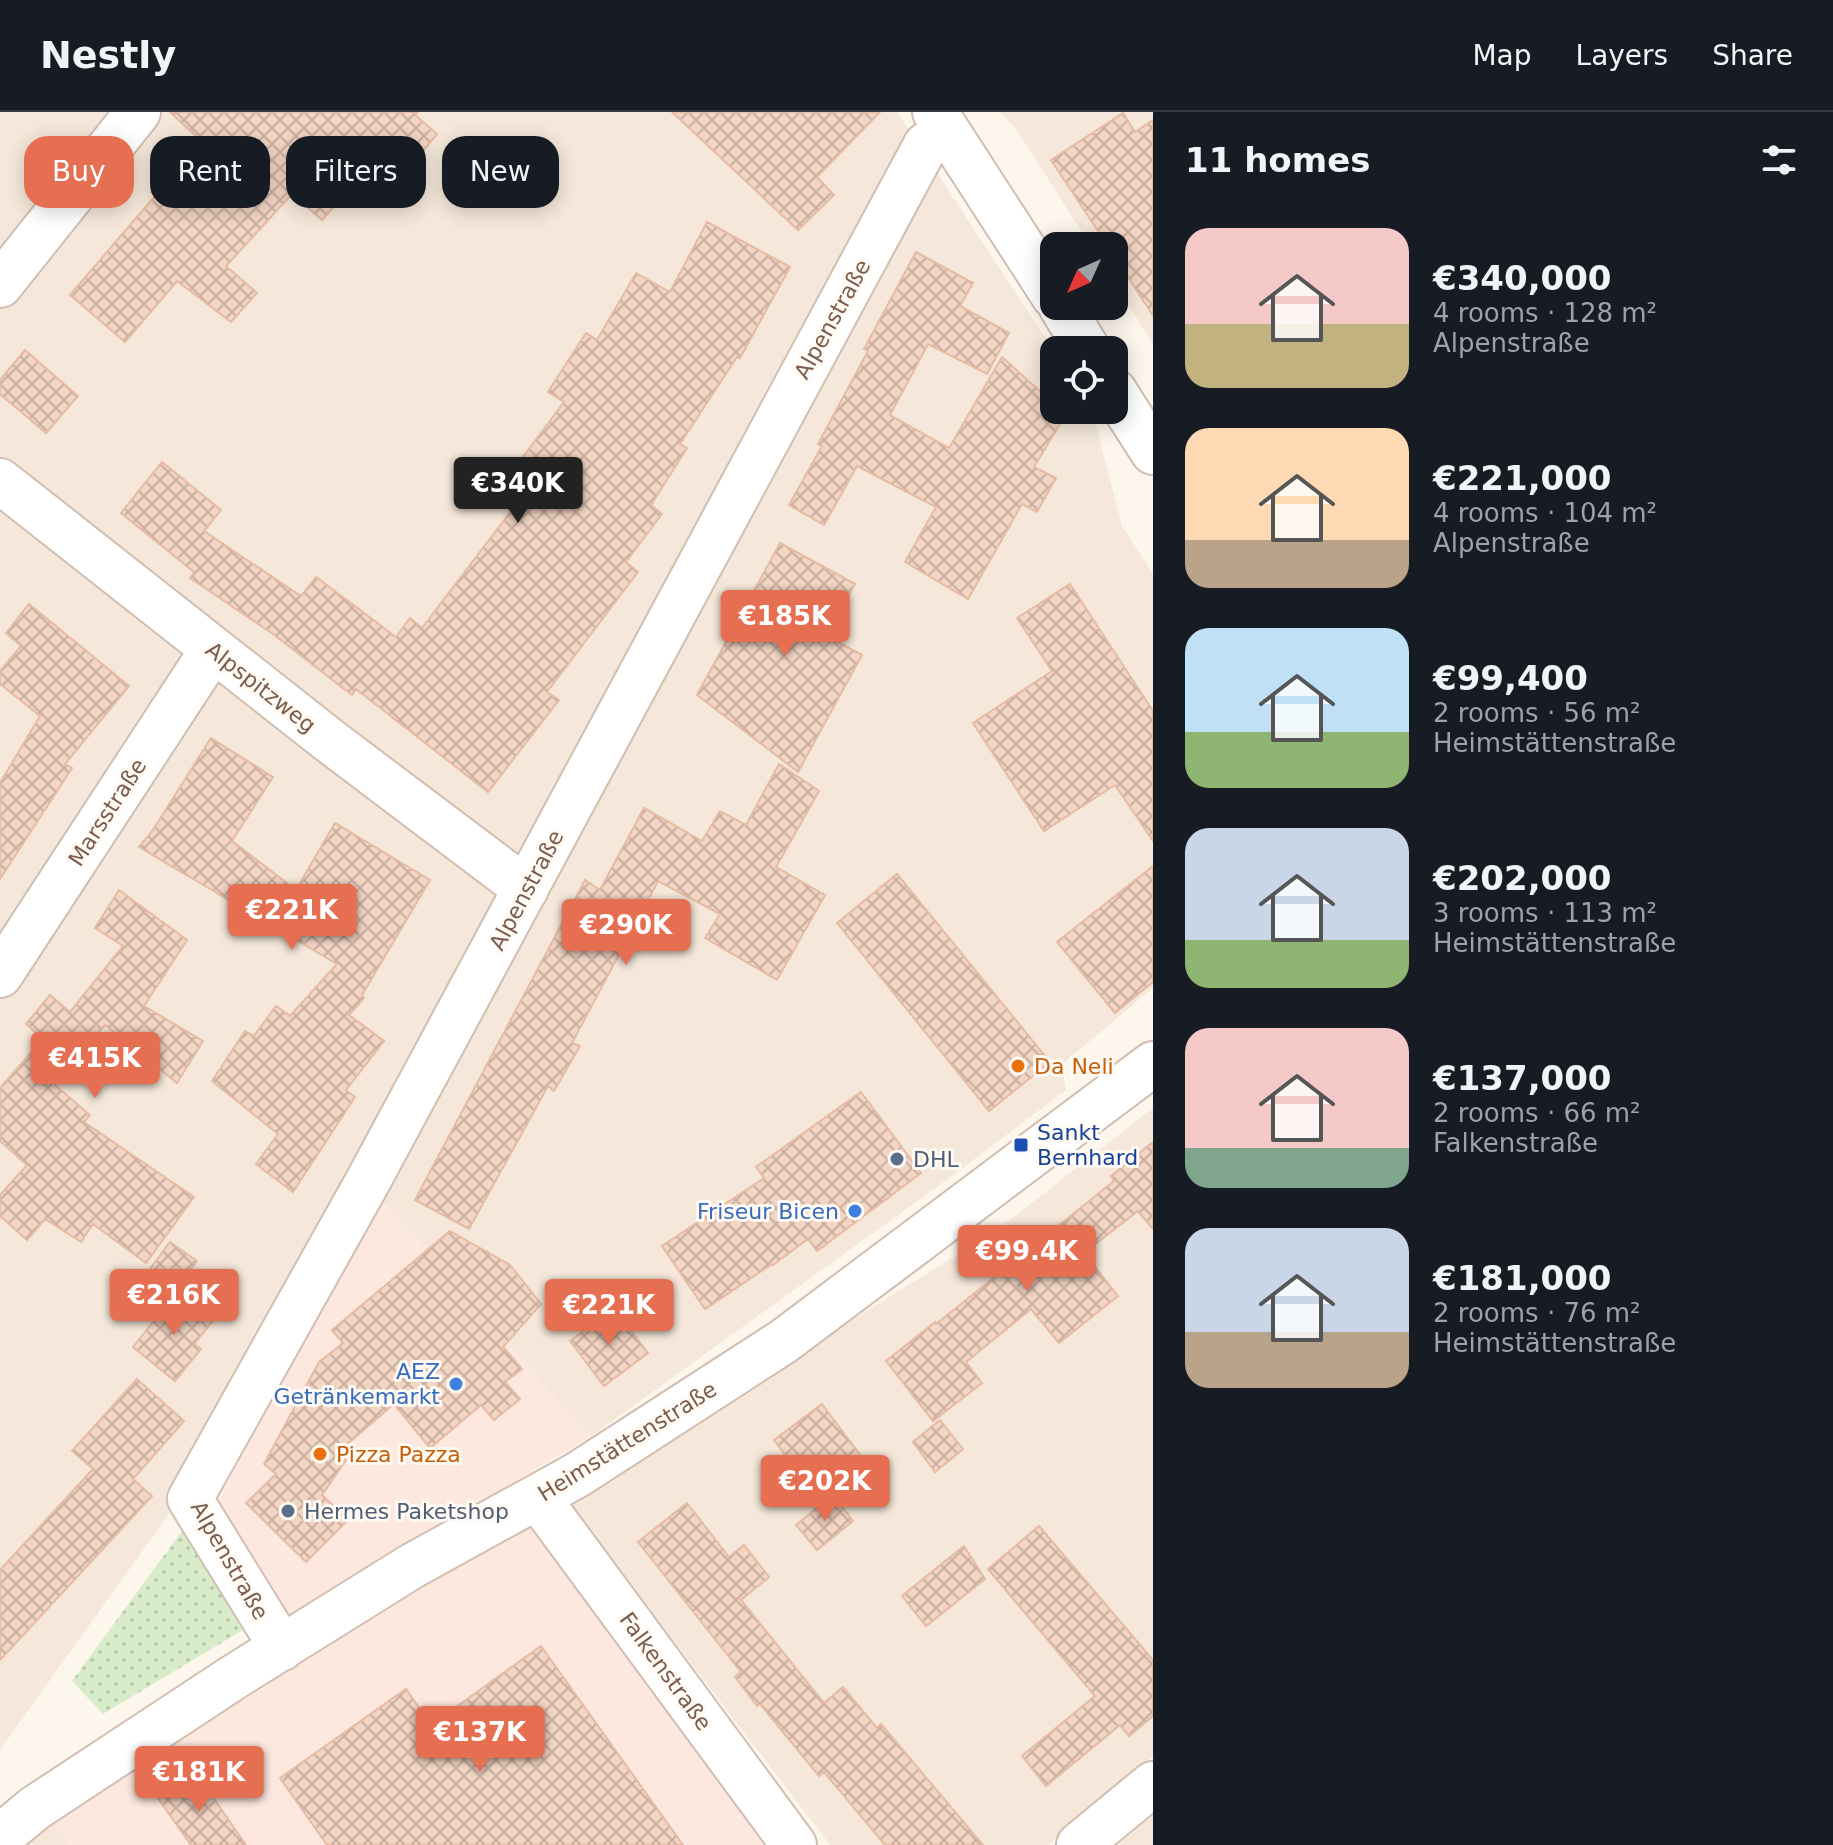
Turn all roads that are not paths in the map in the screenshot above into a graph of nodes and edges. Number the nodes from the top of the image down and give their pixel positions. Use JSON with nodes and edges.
{"nodes":[{"id":1,"x":138,"y":112,"type":"edge"},
{"id":2,"x":941,"y":122,"type":"edge"},
{"id":3,"x":1040,"y":274,"type":"edge"},
{"id":4,"x":0,"y":285,"type":"edge"},
{"id":5,"x":1128,"y":413,"type":"edge"},
{"id":6,"x":1153,"y":452,"type":"edge"},
{"id":7,"x":0,"y":481,"type":"edge"},
{"id":8,"x":213,"y":649,"type":"junction"},
{"id":9,"x":526,"y":889,"type":"junction"},
{"id":10,"x":0,"y":975,"type":"edge"},
{"id":11,"x":1153,"y":1064,"type":"edge"},
{"id":12,"x":538,"y":1498,"type":"junction"},
{"id":13,"x":282,"y":1648,"type":"junction"},
{"id":14,"x":1153,"y":1784,"type":"edge"},
{"id":15,"x":0,"y":1837,"type":"edge"},
{"id":16,"x":794,"y":1845,"type":"edge"},
{"id":17,"x":1079,"y":1845,"type":"edge"}],
"edges":[{"from":1,"to":4,"type":"street"},
{"from":2,"to":3,"type":"street"},
{"from":2,"to":9,"type":"street","name":"Alpenstraße"},
{"from":5,"to":6,"type":"street"},
{"from":7,"to":8,"type":"street","name":"Alpspitzweg"},
{"from":8,"to":9,"type":"street","name":"Alpspitzweg"},
{"from":8,"to":10,"type":"street","name":"Marsstraße"},
{"from":9,"to":13,"type":"street","name":"Alpenstraße"},
{"from":11,"to":12,"type":"street","name":"Heimstättenstraße"},
{"from":12,"to":13,"type":"street","name":"Heimstättenstraße"},
{"from":12,"to":16,"type":"street","name":"Falkenstraße"},
{"from":13,"to":15,"type":"street","name":"Heimstättenstraße"},
{"from":14,"to":17,"type":"street"}]}
